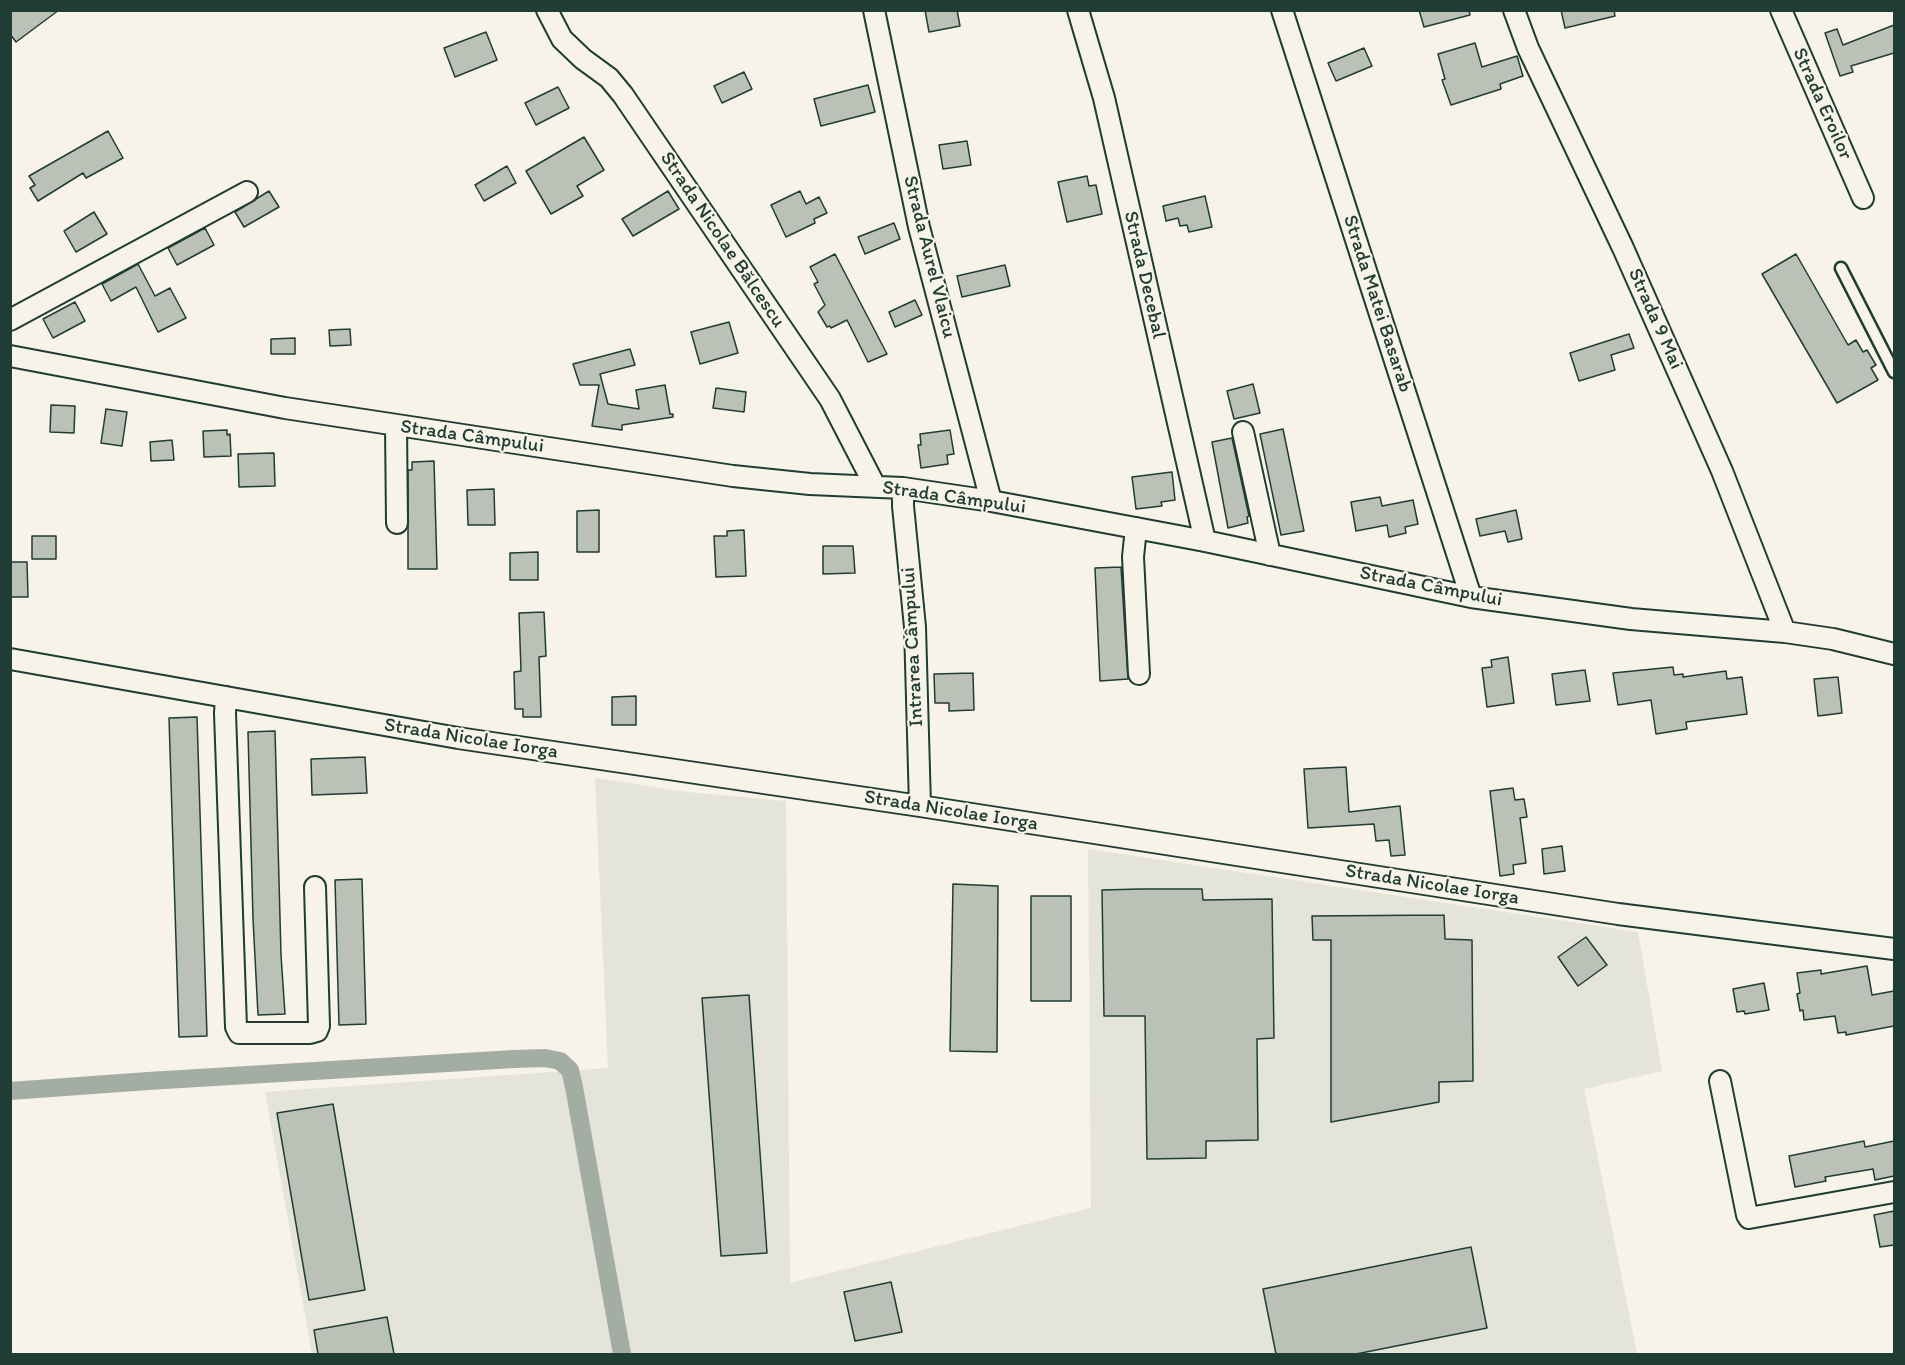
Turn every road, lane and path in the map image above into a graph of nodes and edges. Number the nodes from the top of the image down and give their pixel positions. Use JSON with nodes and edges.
{"nodes":[{"id":1,"x":547,"y":10,"type":"edge"},
{"id":2,"x":874,"y":10,"type":"edge"},
{"id":3,"x":1078,"y":10,"type":"edge"},
{"id":4,"x":1282,"y":10,"type":"edge"},
{"id":5,"x":1514,"y":10,"type":"edge"},
{"id":6,"x":1781,"y":10,"type":"edge"},
{"id":7,"x":247,"y":192,"type":"dead end"},
{"id":8,"x":1863,"y":198,"type":"dead end"},
{"id":9,"x":1841,"y":268,"type":"dead end"},
{"id":10,"x":10,"y":320,"type":"edge"},
{"id":11,"x":10,"y":356,"type":"edge"},
{"id":12,"x":1894,"y":372,"type":"edge"},
{"id":13,"x":396,"y":426,"type":"junction"},
{"id":14,"x":1244,"y":432,"type":"dead end"},
{"id":15,"x":875,"y":486,"type":"junction"},
{"id":16,"x":903,"y":488,"type":"junction"},
{"id":17,"x":991,"y":501,"type":"junction"},
{"id":18,"x":397,"y":523,"type":"dead end"},
{"id":19,"x":1136,"y":528,"type":"junction"},
{"id":20,"x":1205,"y":541,"type":"junction"},
{"id":21,"x":1270,"y":555,"type":"junction"},
{"id":22,"x":1471,"y":597,"type":"junction"},
{"id":23,"x":1785,"y":632,"type":"junction"},
{"id":24,"x":1894,"y":654,"type":"edge"},
{"id":25,"x":10,"y":658,"type":"edge"},
{"id":26,"x":1139,"y":674,"type":"dead end"},
{"id":27,"x":226,"y":697,"type":"junction"},
{"id":28,"x":920,"y":806,"type":"junction"},
{"id":29,"x":315,"y":887,"type":"dead end"},
{"id":30,"x":1894,"y":950,"type":"edge"},
{"id":31,"x":1720,"y":1081,"type":"dead end"},
{"id":32,"x":1894,"y":1192,"type":"edge"}],
"edges":[{"from":1,"to":15,"type":"street","name":"Strada Nicolae Bălcescu"},
{"from":2,"to":17,"type":"street","name":"Strada Aurel Vlaicu"},
{"from":3,"to":20,"type":"street","name":"Strada Decebal"},
{"from":4,"to":22,"type":"street","name":"Strada Matei Basarab"},
{"from":5,"to":23,"type":"street","name":"Strada 9 Mai"},
{"from":6,"to":8,"type":"street","name":"Strada Eroilor"},
{"from":7,"to":10,"type":"street"},
{"from":9,"to":12,"type":"lane"},
{"from":11,"to":13,"type":"street","name":"Strada Câmpului"},
{"from":13,"to":15,"type":"street","name":"Strada Câmpului"},
{"from":13,"to":18,"type":"street"},
{"from":14,"to":21,"type":"street"},
{"from":15,"to":16,"type":"street","name":"Strada Câmpului"},
{"from":16,"to":17,"type":"street","name":"Strada Câmpului"},
{"from":16,"to":28,"type":"street","name":"Intrarea Câmpului"},
{"from":17,"to":19,"type":"street","name":"Strada Câmpului"},
{"from":19,"to":20,"type":"street","name":"Strada Câmpului"},
{"from":19,"to":26,"type":"street"},
{"from":20,"to":21,"type":"street","name":"Strada Câmpului"},
{"from":21,"to":22,"type":"street","name":"Strada Câmpului"},
{"from":22,"to":23,"type":"street","name":"Strada Câmpului"},
{"from":23,"to":24,"type":"street","name":"Strada Câmpului"},
{"from":25,"to":27,"type":"street","name":"Strada Nicolae Iorga"},
{"from":27,"to":28,"type":"street","name":"Strada Nicolae Iorga"},
{"from":27,"to":29,"type":"street"},
{"from":28,"to":30,"type":"street","name":"Strada Nicolae Iorga"},
{"from":31,"to":32,"type":"street"}]}
